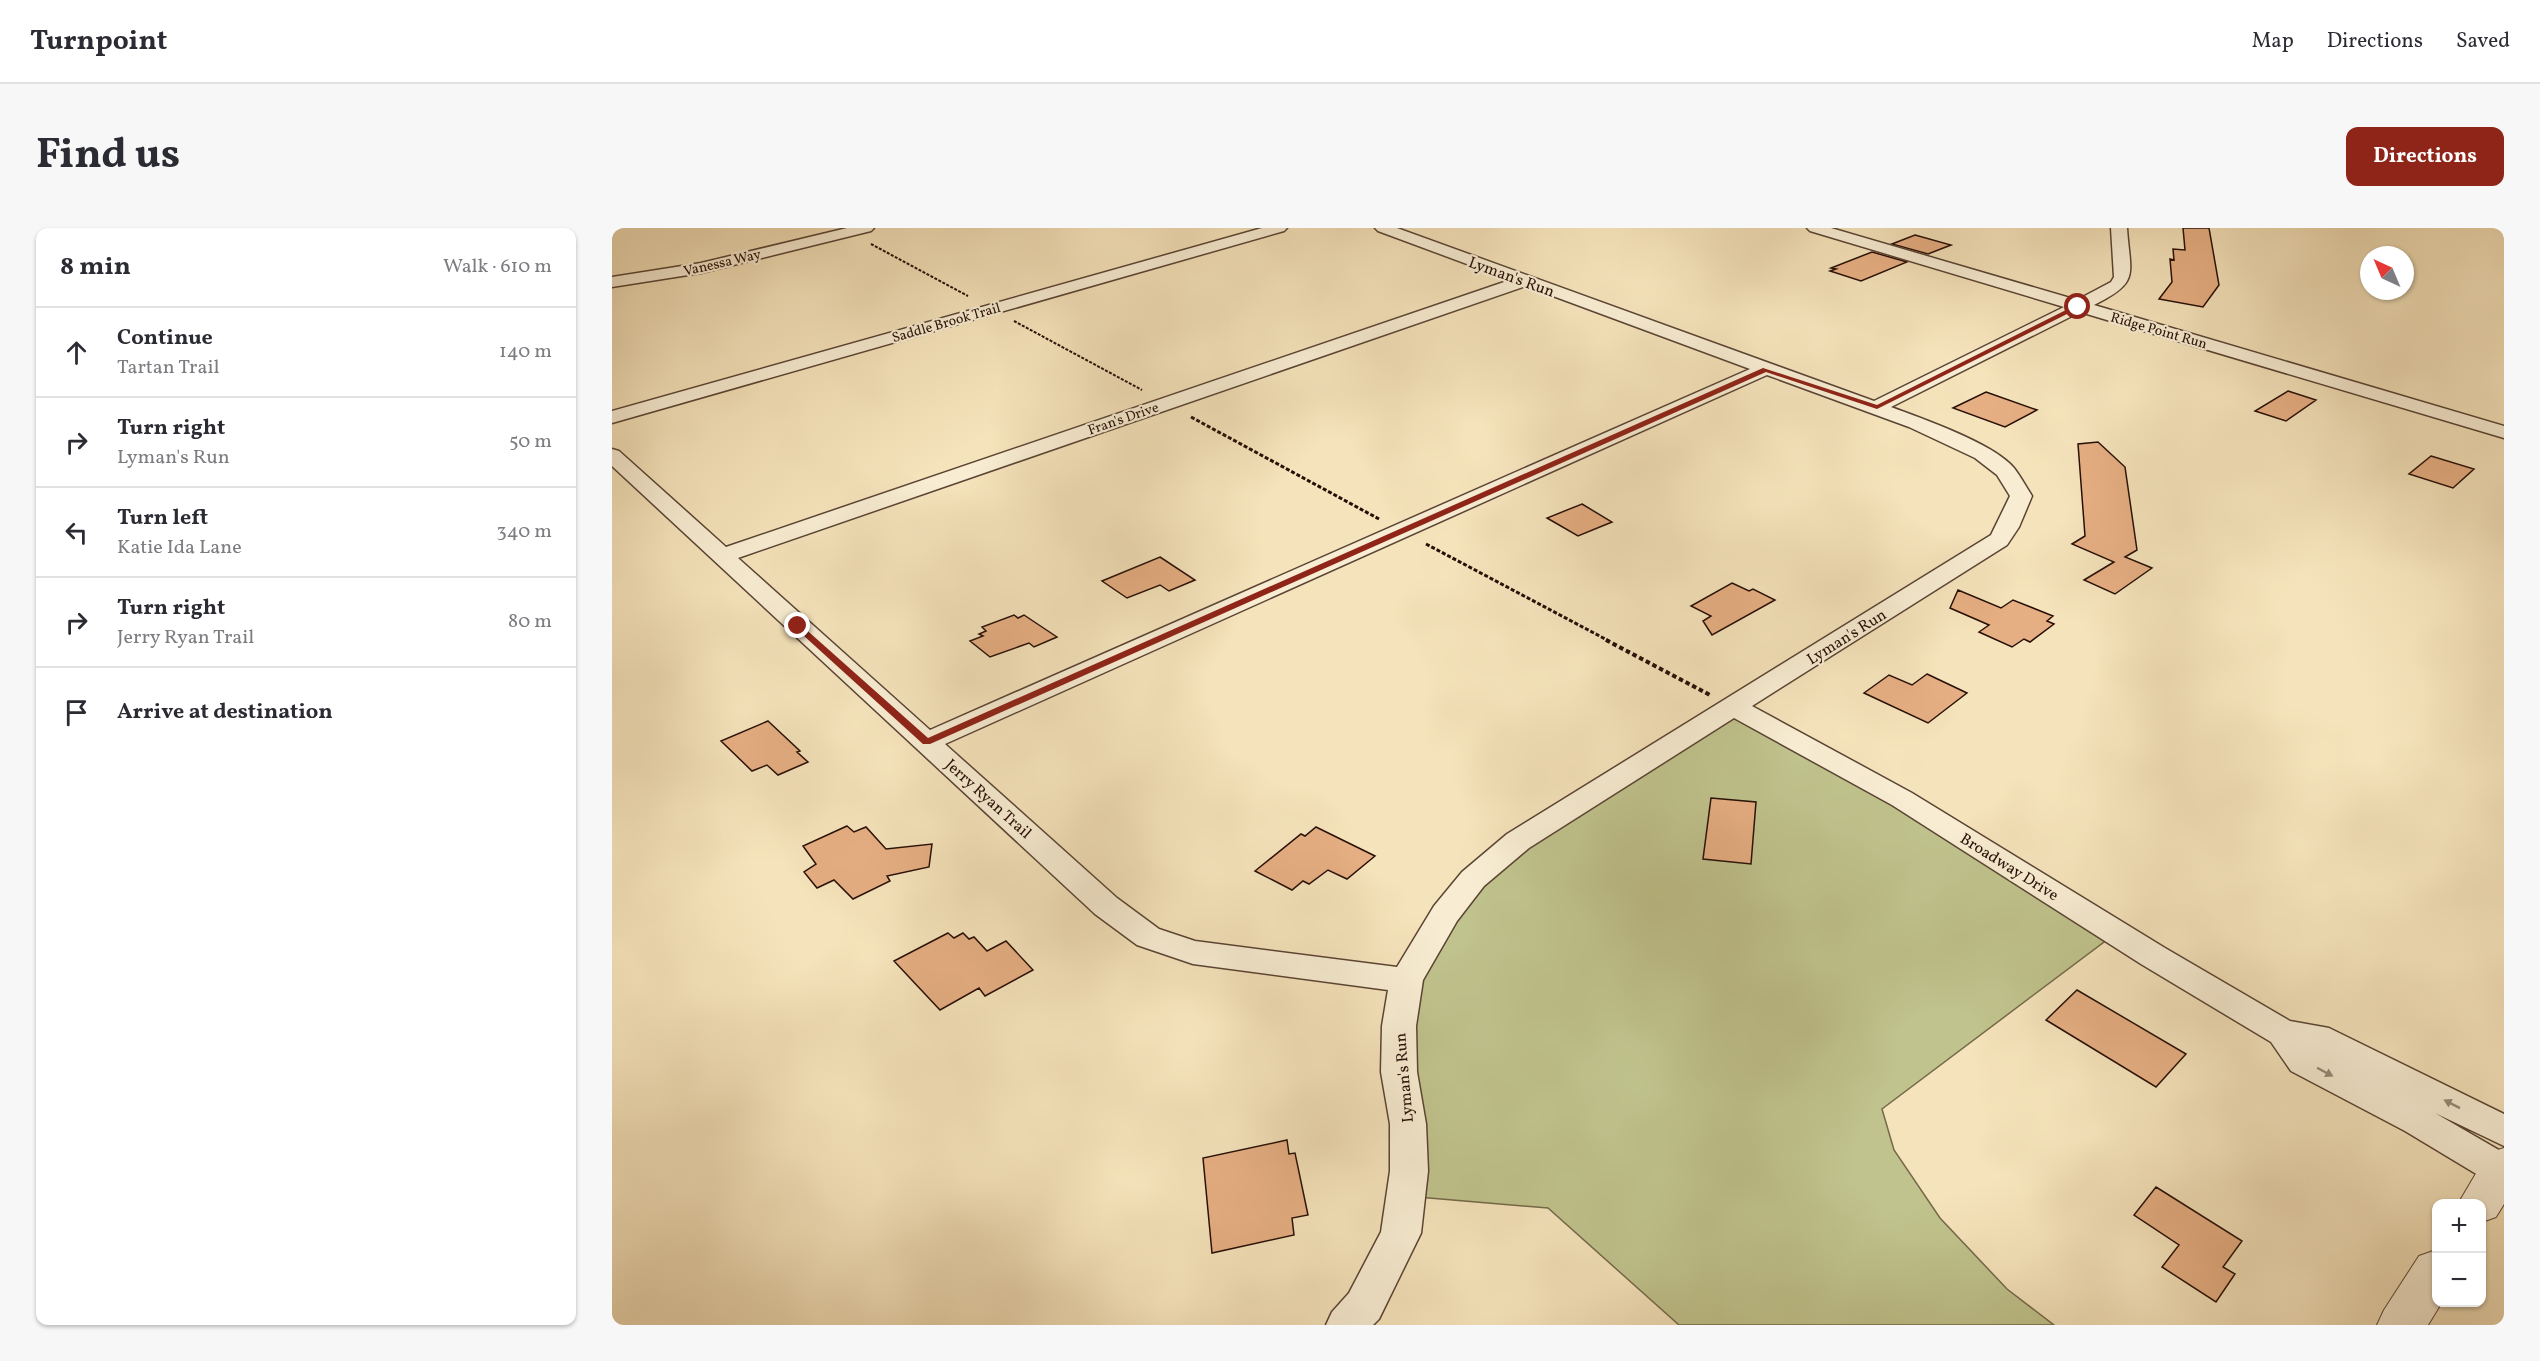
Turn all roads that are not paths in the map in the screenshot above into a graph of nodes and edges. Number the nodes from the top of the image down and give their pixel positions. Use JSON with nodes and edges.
{"nodes":[{"id":1,"x":866,"y":228,"type":"edge"},
{"id":2,"x":1279,"y":228,"type":"edge"},
{"id":3,"x":1383,"y":228,"type":"edge"},
{"id":4,"x":1815,"y":228,"type":"edge"},
{"id":5,"x":2119,"y":228,"type":"edge"},
{"id":6,"x":1524,"y":281,"type":"junction"},
{"id":7,"x":612,"y":282,"type":"edge"},
{"id":8,"x":2078,"y":307,"type":"junction"},
{"id":9,"x":1766,"y":369,"type":"junction"},
{"id":10,"x":1877,"y":407,"type":"junction"},
{"id":11,"x":612,"y":417,"type":"edge"},
{"id":12,"x":2504,"y":432,"type":"edge"},
{"id":13,"x":612,"y":455,"type":"edge"},
{"id":14,"x":721,"y":556,"type":"junction"},
{"id":15,"x":1732,"y":706,"type":"junction"},
{"id":16,"x":926,"y":742,"type":"junction"},
{"id":17,"x":1406,"y":980,"type":"junction"},
{"id":18,"x":2497,"y":1168,"type":"edge"},
{"id":19,"x":2432,"y":1277,"type":"edge"},
{"id":20,"x":1347,"y":1325,"type":"edge"},
{"id":21,"x":2401,"y":1325,"type":"edge"}],
"edges":[{"from":1,"to":7,"type":"street","name":"Vanessa Way"},
{"from":2,"to":11,"type":"street","name":"Saddle Brook Trail"},
{"from":3,"to":6,"type":"street","name":"Lyman's Run"},
{"from":4,"to":8,"type":"street","name":"Ridge Point Run"},
{"from":5,"to":8,"type":"street"},
{"from":6,"to":9,"type":"street","name":"Lyman's Run"},
{"from":6,"to":14,"type":"street","name":"Fran's Drive"},
{"from":8,"to":10,"type":"street"},
{"from":8,"to":12,"type":"street","name":"Ridge Point Run"},
{"from":9,"to":10,"type":"street","name":"Lyman's Run"},
{"from":9,"to":16,"type":"street"},
{"from":10,"to":15,"type":"street","name":"Lyman's Run"},
{"from":13,"to":14,"type":"street","name":"Jerry Ryan Trail"},
{"from":14,"to":16,"type":"street","name":"Jerry Ryan Trail"},
{"from":15,"to":17,"type":"street","name":"Lyman's Run"},
{"from":15,"to":18,"type":"street","name":"Broadway Drive"},
{"from":16,"to":17,"type":"street","name":"Jerry Ryan Trail"},
{"from":17,"to":20,"type":"street","name":"Lyman's Run"},
{"from":19,"to":21,"type":"street"}]}
